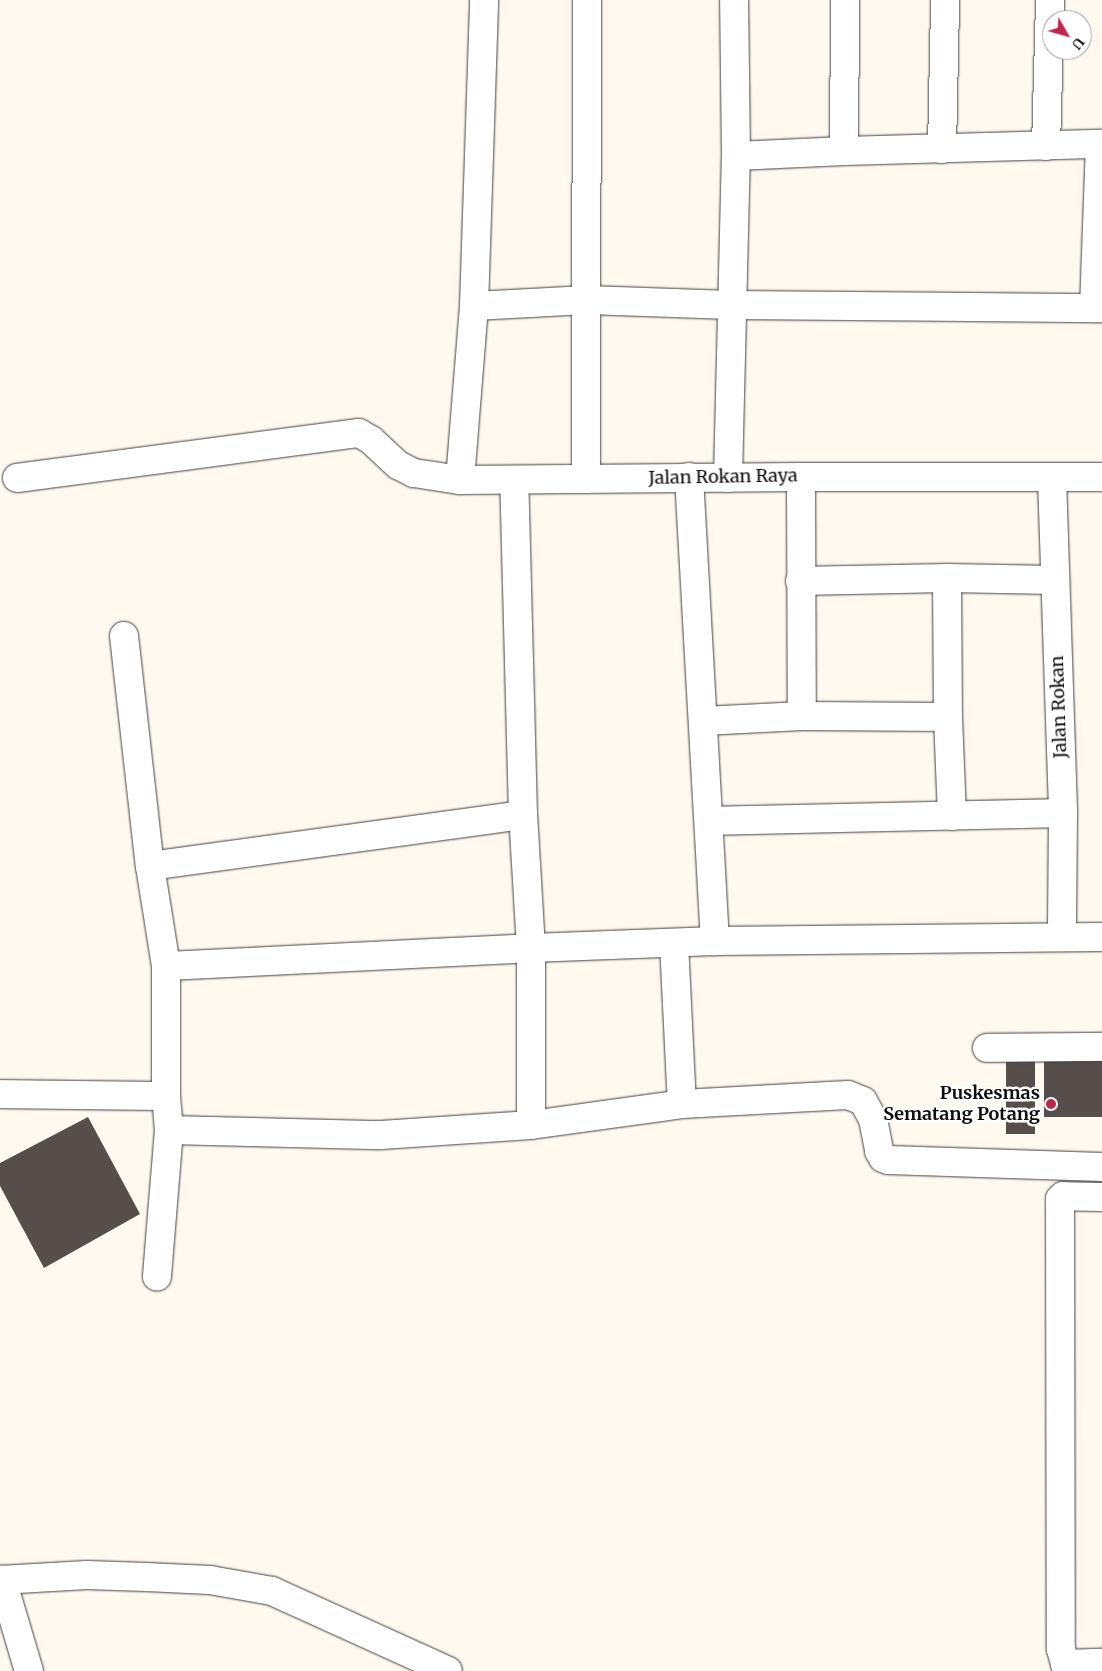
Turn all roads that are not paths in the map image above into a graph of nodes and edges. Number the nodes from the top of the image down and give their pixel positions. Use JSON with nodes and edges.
{"nodes":[{"id":1,"x":484,"y":0,"type":"edge"},
{"id":2,"x":587,"y":0,"type":"edge"},
{"id":3,"x":734,"y":0,"type":"edge"},
{"id":4,"x":845,"y":0,"type":"edge"},
{"id":5,"x":945,"y":0,"type":"edge"},
{"id":6,"x":1050,"y":0,"type":"edge"},
{"id":7,"x":1101,"y":144,"type":"edge"},
{"id":8,"x":1046,"y":146,"type":"junction"},
{"id":9,"x":942,"y":148,"type":"junction"},
{"id":10,"x":844,"y":151,"type":"junction"},
{"id":11,"x":736,"y":156,"type":"junction"},
{"id":12,"x":588,"y":300,"type":"junction"},
{"id":13,"x":474,"y":306,"type":"junction"},
{"id":14,"x":731,"y":306,"type":"junction"},
{"id":15,"x":1098,"y":308,"type":"edge"},
{"id":16,"x":689,"y":477,"type":"junction"},
{"id":17,"x":801,"y":477,"type":"junction"},
{"id":18,"x":1102,"y":477,"type":"edge"},
{"id":19,"x":17,"y":478,"type":"dead end"},
{"id":20,"x":728,"y":478,"type":"junction"},
{"id":21,"x":1052,"y":478,"type":"junction"},
{"id":22,"x":460,"y":480,"type":"junction"},
{"id":23,"x":514,"y":480,"type":"junction"},
{"id":24,"x":586,"y":480,"type":"junction"},
{"id":25,"x":948,"y":578,"type":"junction"},
{"id":26,"x":1054,"y":580,"type":"junction"},
{"id":27,"x":800,"y":581,"type":"junction"},
{"id":28,"x":124,"y":636,"type":"dead end"},
{"id":29,"x":802,"y":716,"type":"junction"},
{"id":30,"x":948,"y":717,"type":"junction"},
{"id":31,"x":703,"y":721,"type":"junction"},
{"id":32,"x":1063,"y":814,"type":"junction"},
{"id":33,"x":523,"y":815,"type":"junction"},
{"id":34,"x":952,"y":816,"type":"junction"},
{"id":35,"x":709,"y":821,"type":"junction"},
{"id":36,"x":150,"y":866,"type":"junction"},
{"id":37,"x":1062,"y":936,"type":"junction"},
{"id":38,"x":1102,"y":937,"type":"edge"},
{"id":39,"x":716,"y":940,"type":"junction"},
{"id":40,"x":674,"y":943,"type":"junction"},
{"id":41,"x":531,"y":948,"type":"junction"},
{"id":42,"x":166,"y":966,"type":"junction"},
{"id":43,"x":1102,"y":1046,"type":"edge"},
{"id":44,"x":987,"y":1048,"type":"dead end"},
{"id":45,"x":0,"y":1094,"type":"edge"},
{"id":46,"x":166,"y":1096,"type":"junction"},
{"id":47,"x":682,"y":1104,"type":"junction"},
{"id":48,"x":530,"y":1125,"type":"junction"},
{"id":49,"x":170,"y":1130,"type":"junction"},
{"id":50,"x":1102,"y":1167,"type":"edge"},
{"id":51,"x":1102,"y":1197,"type":"edge"},
{"id":52,"x":157,"y":1276,"type":"dead end"},
{"id":53,"x":1,"y":1580,"type":"edge"},
{"id":54,"x":1102,"y":1663,"type":"edge"},
{"id":55,"x":29,"y":1671,"type":"edge"},
{"id":56,"x":448,"y":1671,"type":"edge"}],
"edges":[{"from":1,"to":13,"type":"street"},
{"from":2,"to":12,"type":"street"},
{"from":3,"to":11,"type":"street"},
{"from":4,"to":10,"type":"street"},
{"from":5,"to":9,"type":"street"},
{"from":6,"to":8,"type":"street"},
{"from":7,"to":8,"type":"street"},
{"from":7,"to":15,"type":"street"},
{"from":8,"to":9,"type":"street"},
{"from":9,"to":10,"type":"street"},
{"from":10,"to":11,"type":"street"},
{"from":11,"to":14,"type":"street"},
{"from":12,"to":13,"type":"street"},
{"from":12,"to":14,"type":"street"},
{"from":12,"to":24,"type":"street"},
{"from":13,"to":22,"type":"street"},
{"from":14,"to":15,"type":"street"},
{"from":14,"to":20,"type":"street"},
{"from":16,"to":20,"type":"street","name":"Jalan Rokan Raya"},
{"from":16,"to":24,"type":"street","name":"Jalan Rokan Raya"},
{"from":16,"to":31,"type":"street"},
{"from":17,"to":20,"type":"street","name":"Jalan Rokan Raya"},
{"from":17,"to":21,"type":"street","name":"Jalan Rokan Raya"},
{"from":17,"to":27,"type":"street"},
{"from":18,"to":21,"type":"street","name":"Jalan Rokan Raya"},
{"from":19,"to":22,"type":"street","name":"Jalan Rokan Raya"},
{"from":21,"to":26,"type":"street","name":"Jalan Rokan"},
{"from":22,"to":23,"type":"street","name":"Jalan Rokan Raya"},
{"from":23,"to":24,"type":"street","name":"Jalan Rokan Raya"},
{"from":23,"to":33,"type":"street"},
{"from":25,"to":26,"type":"street"},
{"from":25,"to":27,"type":"street"},
{"from":25,"to":30,"type":"street"},
{"from":26,"to":32,"type":"street","name":"Jalan Rokan"},
{"from":27,"to":29,"type":"street"},
{"from":28,"to":36,"type":"street"},
{"from":29,"to":30,"type":"street"},
{"from":29,"to":31,"type":"street"},
{"from":30,"to":34,"type":"street"},
{"from":31,"to":35,"type":"street"},
{"from":32,"to":34,"type":"street"},
{"from":32,"to":37,"type":"street","name":"Jalan Rokan"},
{"from":33,"to":36,"type":"street"},
{"from":33,"to":41,"type":"street"},
{"from":34,"to":35,"type":"street"},
{"from":35,"to":39,"type":"street"},
{"from":36,"to":42,"type":"street"},
{"from":37,"to":38,"type":"street"},
{"from":37,"to":39,"type":"street"},
{"from":39,"to":40,"type":"street"},
{"from":40,"to":41,"type":"street"},
{"from":40,"to":47,"type":"street"},
{"from":41,"to":42,"type":"street"},
{"from":41,"to":48,"type":"street"},
{"from":42,"to":46,"type":"street"},
{"from":43,"to":44,"type":"street"},
{"from":45,"to":46,"type":"street"},
{"from":46,"to":49,"type":"street"},
{"from":47,"to":48,"type":"street"},
{"from":47,"to":50,"type":"street"},
{"from":48,"to":49,"type":"street"},
{"from":49,"to":52,"type":"street"},
{"from":51,"to":54,"type":"street"},
{"from":53,"to":55,"type":"street"},
{"from":53,"to":56,"type":"street"}]}
